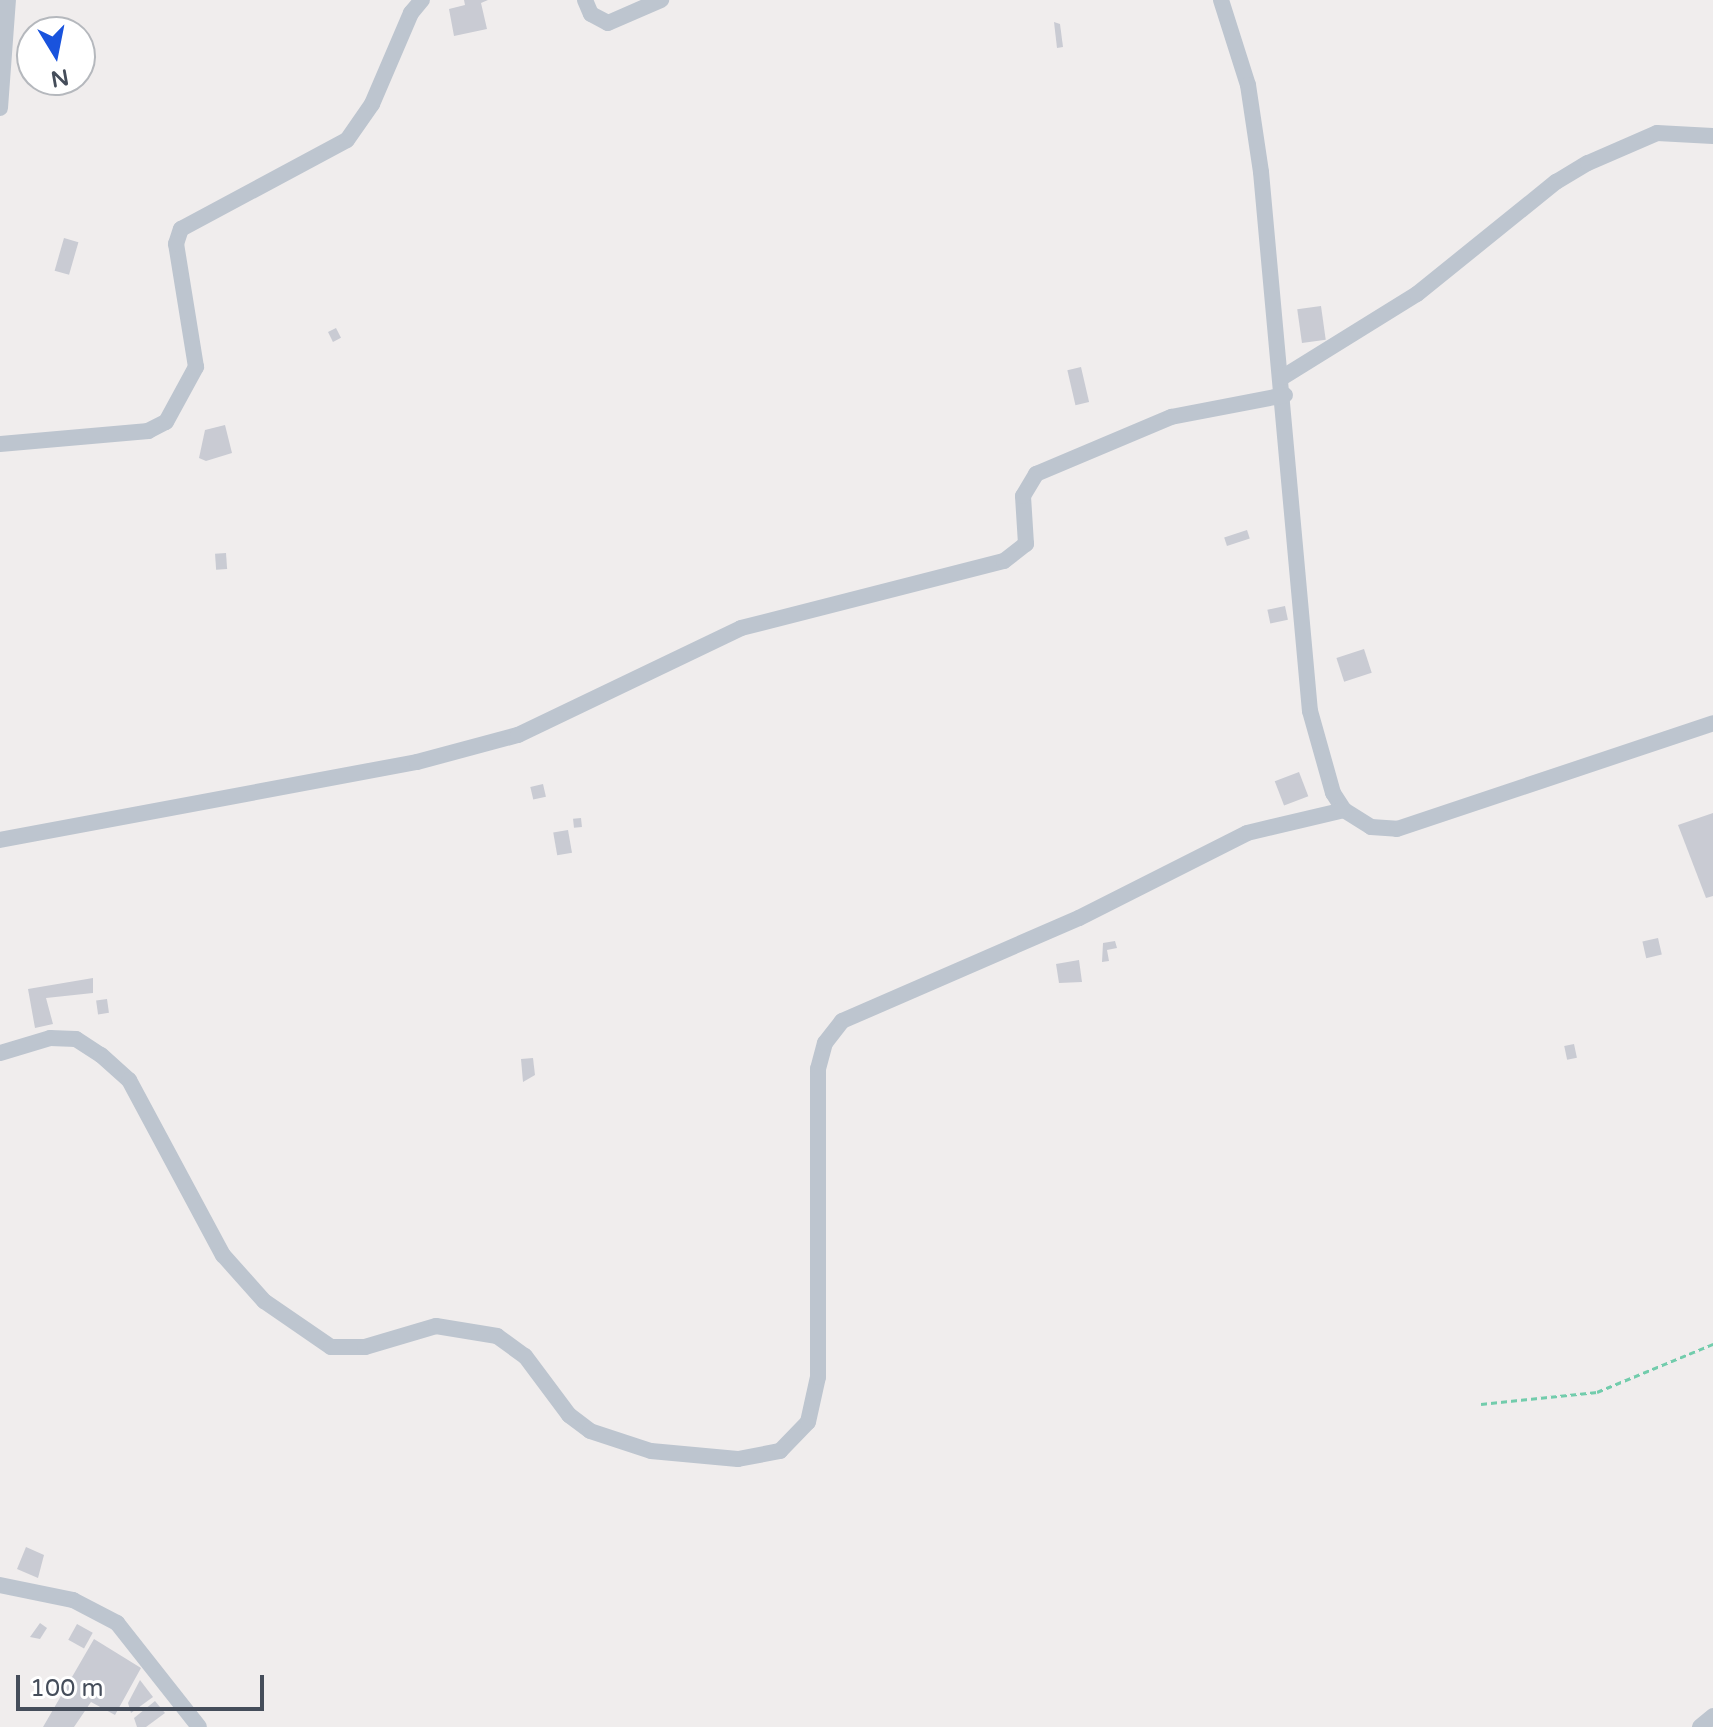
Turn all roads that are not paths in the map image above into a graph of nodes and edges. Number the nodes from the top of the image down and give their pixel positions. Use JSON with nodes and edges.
{"nodes":[{"id":1,"x":8,"y":0,"type":"edge"},
{"id":2,"x":422,"y":0,"type":"edge"},
{"id":3,"x":585,"y":0,"type":"edge"},
{"id":4,"x":661,"y":0,"type":"edge"},
{"id":5,"x":1221,"y":0,"type":"edge"},
{"id":6,"x":0,"y":108,"type":"edge"},
{"id":7,"x":1713,"y":136,"type":"edge"},
{"id":8,"x":1283,"y":377,"type":"junction"},
{"id":9,"x":1285,"y":395,"type":"junction"},
{"id":10,"x":0,"y":444,"type":"edge"},
{"id":11,"x":1713,"y":723,"type":"edge"},
{"id":12,"x":1344,"y":810,"type":"junction"},
{"id":13,"x":0,"y":840,"type":"edge"},
{"id":14,"x":0,"y":1053,"type":"edge"},
{"id":15,"x":0,"y":1585,"type":"edge"},
{"id":16,"x":1713,"y":1716,"type":"edge"},
{"id":17,"x":199,"y":1727,"type":"edge"},
{"id":18,"x":1700,"y":1727,"type":"edge"}],
"edges":[{"from":1,"to":6,"type":"street"},
{"from":2,"to":10,"type":"street"},
{"from":3,"to":4,"type":"street"},
{"from":5,"to":8,"type":"street"},
{"from":7,"to":8,"type":"street"},
{"from":8,"to":9,"type":"street"},
{"from":9,"to":12,"type":"street"},
{"from":9,"to":13,"type":"street"},
{"from":11,"to":12,"type":"street"},
{"from":12,"to":14,"type":"street"},
{"from":15,"to":17,"type":"street"},
{"from":16,"to":18,"type":"street"}]}
